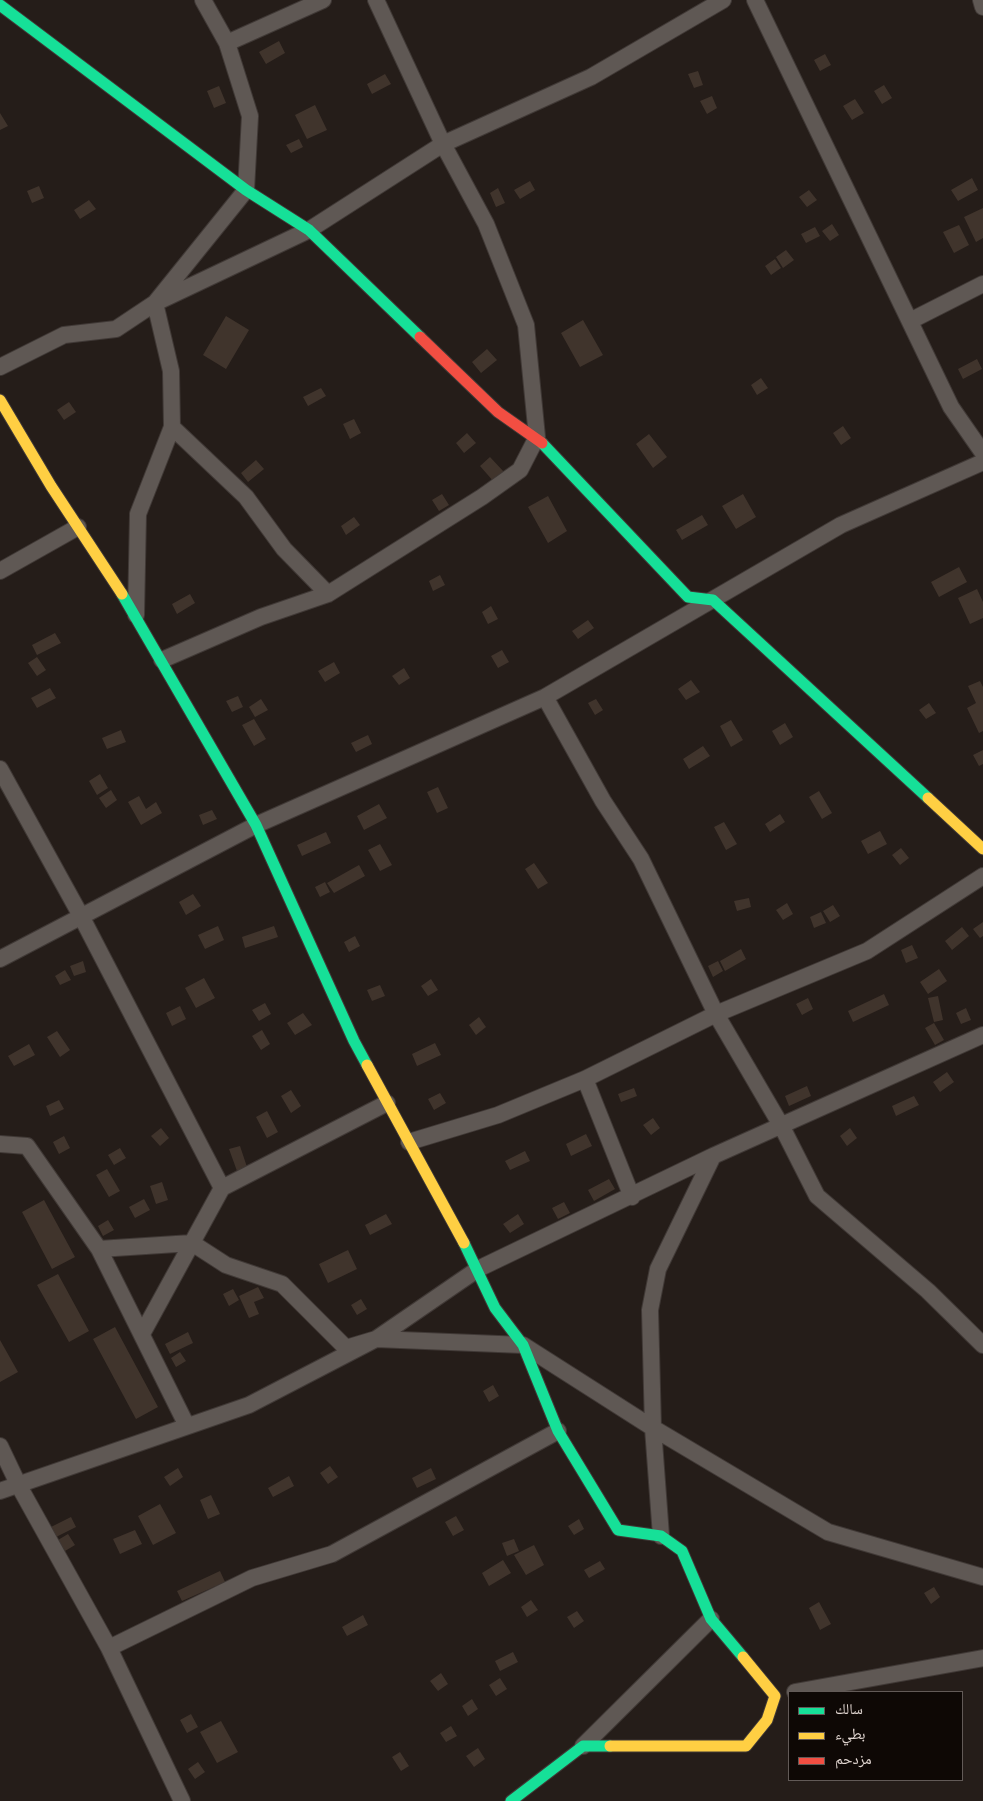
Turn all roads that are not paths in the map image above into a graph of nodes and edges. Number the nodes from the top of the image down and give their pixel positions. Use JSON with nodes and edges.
{"nodes":[{"id":1,"x":203,"y":0,"type":"edge"},
{"id":2,"x":324,"y":0,"type":"edge"},
{"id":3,"x":376,"y":0,"type":"edge"},
{"id":4,"x":723,"y":0,"type":"edge"},
{"id":5,"x":755,"y":0,"type":"edge"},
{"id":6,"x":981,"y":0,"type":"edge"},
{"id":7,"x":0,"y":5,"type":"edge"},
{"id":8,"x":983,"y":7,"type":"edge"},
{"id":9,"x":227,"y":43,"type":"junction"},
{"id":10,"x":443,"y":144,"type":"junction"},
{"id":11,"x":246,"y":190,"type":"junction"},
{"id":12,"x":309,"y":230,"type":"junction"},
{"id":13,"x":983,"y":284,"type":"edge"},
{"id":14,"x":155,"y":303,"type":"junction"},
{"id":15,"x":910,"y":320,"type":"junction"},
{"id":16,"x":0,"y":367,"type":"edge"},
{"id":17,"x":0,"y":400,"type":"edge"},
{"id":18,"x":172,"y":427,"type":"junction"},
{"id":19,"x":537,"y":438,"type":"junction"},
{"id":20,"x":983,"y":453,"type":"edge"},
{"id":21,"x":983,"y":462,"type":"edge"},
{"id":22,"x":78,"y":527,"type":"junction"},
{"id":23,"x":0,"y":571,"type":"edge"},
{"id":24,"x":328,"y":594,"type":"junction"},
{"id":25,"x":714,"y":600,"type":"junction"},
{"id":26,"x":136,"y":615,"type":"junction"},
{"id":27,"x":162,"y":660,"type":"junction"},
{"id":28,"x":545,"y":697,"type":"junction"},
{"id":29,"x":0,"y":769,"type":"edge"},
{"id":30,"x":256,"y":825,"type":"junction"},
{"id":31,"x":983,"y":848,"type":"edge"},
{"id":32,"x":983,"y":876,"type":"edge"},
{"id":33,"x":81,"y":916,"type":"junction"},
{"id":34,"x":0,"y":958,"type":"edge"},
{"id":35,"x":716,"y":1014,"type":"junction"},
{"id":36,"x":983,"y":1035,"type":"edge"},
{"id":37,"x":585,"y":1079,"type":"junction"},
{"id":38,"x":387,"y":1103,"type":"junction"},
{"id":39,"x":782,"y":1127,"type":"junction"},
{"id":40,"x":409,"y":1142,"type":"junction"},
{"id":41,"x":0,"y":1144,"type":"edge"},
{"id":42,"x":713,"y":1156,"type":"junction"},
{"id":43,"x":222,"y":1188,"type":"junction"},
{"id":44,"x":632,"y":1197,"type":"junction"},
{"id":45,"x":192,"y":1243,"type":"junction"},
{"id":46,"x":99,"y":1249,"type":"junction"},
{"id":47,"x":478,"y":1269,"type":"junction"},
{"id":48,"x":142,"y":1334,"type":"junction"},
{"id":49,"x":376,"y":1339,"type":"junction"},
{"id":50,"x":523,"y":1345,"type":"junction"},
{"id":51,"x":983,"y":1345,"type":"edge"},
{"id":52,"x":187,"y":1426,"type":"junction"},
{"id":53,"x":653,"y":1428,"type":"junction"},
{"id":54,"x":558,"y":1431,"type":"junction"},
{"id":55,"x":0,"y":1446,"type":"edge"},
{"id":56,"x":19,"y":1486,"type":"junction"},
{"id":57,"x":0,"y":1491,"type":"edge"},
{"id":58,"x":660,"y":1536,"type":"junction"},
{"id":59,"x":983,"y":1577,"type":"edge"},
{"id":60,"x":711,"y":1619,"type":"junction"},
{"id":61,"x":109,"y":1648,"type":"junction"},
{"id":62,"x":983,"y":1658,"type":"edge"},
{"id":63,"x":800,"y":1691,"type":"edge"},
{"id":64,"x":782,"y":1694,"type":"edge"},
{"id":65,"x":583,"y":1746,"type":"junction"},
{"id":66,"x":182,"y":1801,"type":"edge"},
{"id":67,"x":511,"y":1801,"type":"edge"}],
"edges":[{"from":1,"to":9,"type":"street"},
{"from":2,"to":9,"type":"street"},
{"from":3,"to":10,"type":"street"},
{"from":4,"to":10,"type":"street"},
{"from":5,"to":15,"type":"street"},
{"from":6,"to":8,"type":"street"},
{"from":7,"to":11,"type":"street"},
{"from":9,"to":11,"type":"street"},
{"from":10,"to":12,"type":"street"},
{"from":10,"to":19,"type":"street"},
{"from":11,"to":12,"type":"street"},
{"from":11,"to":14,"type":"street"},
{"from":12,"to":14,"type":"street"},
{"from":12,"to":19,"type":"street"},
{"from":13,"to":15,"type":"street"},
{"from":14,"to":16,"type":"street"},
{"from":14,"to":18,"type":"street"},
{"from":15,"to":20,"type":"street"},
{"from":17,"to":22,"type":"street"},
{"from":18,"to":24,"type":"street"},
{"from":18,"to":26,"type":"street"},
{"from":19,"to":24,"type":"street"},
{"from":19,"to":25,"type":"street"},
{"from":21,"to":25,"type":"street"},
{"from":22,"to":23,"type":"street"},
{"from":22,"to":26,"type":"street"},
{"from":24,"to":27,"type":"street"},
{"from":25,"to":28,"type":"street"},
{"from":25,"to":31,"type":"street"},
{"from":26,"to":27,"type":"street"},
{"from":27,"to":30,"type":"street"},
{"from":28,"to":30,"type":"street"},
{"from":28,"to":35,"type":"street"},
{"from":29,"to":33,"type":"street"},
{"from":30,"to":33,"type":"street"},
{"from":30,"to":38,"type":"street"},
{"from":32,"to":35,"type":"street"},
{"from":33,"to":34,"type":"street"},
{"from":33,"to":43,"type":"street"},
{"from":35,"to":37,"type":"street"},
{"from":35,"to":39,"type":"street"},
{"from":36,"to":39,"type":"street"},
{"from":37,"to":40,"type":"street"},
{"from":37,"to":44,"type":"street"},
{"from":38,"to":40,"type":"street"},
{"from":38,"to":43,"type":"street"},
{"from":39,"to":42,"type":"street"},
{"from":39,"to":51,"type":"street"},
{"from":40,"to":47,"type":"street"},
{"from":41,"to":46,"type":"street"},
{"from":42,"to":44,"type":"street"},
{"from":42,"to":53,"type":"street"},
{"from":43,"to":45,"type":"street"},
{"from":44,"to":47,"type":"street"},
{"from":45,"to":46,"type":"street"},
{"from":45,"to":48,"type":"street"},
{"from":45,"to":49,"type":"street"},
{"from":46,"to":48,"type":"street"},
{"from":47,"to":49,"type":"street"},
{"from":47,"to":50,"type":"street"},
{"from":48,"to":52,"type":"street"},
{"from":49,"to":50,"type":"street"},
{"from":49,"to":52,"type":"street"},
{"from":50,"to":53,"type":"street"},
{"from":50,"to":54,"type":"street"},
{"from":52,"to":56,"type":"street"},
{"from":53,"to":58,"type":"street"},
{"from":53,"to":59,"type":"street"},
{"from":54,"to":58,"type":"street"},
{"from":54,"to":61,"type":"street"},
{"from":55,"to":56,"type":"street"},
{"from":56,"to":57,"type":"street"},
{"from":56,"to":61,"type":"street"},
{"from":58,"to":60,"type":"street"},
{"from":60,"to":64,"type":"street"},
{"from":60,"to":65,"type":"street"},
{"from":61,"to":66,"type":"street"},
{"from":62,"to":63,"type":"street"},
{"from":64,"to":65,"type":"street"},
{"from":65,"to":67,"type":"street"}]}
